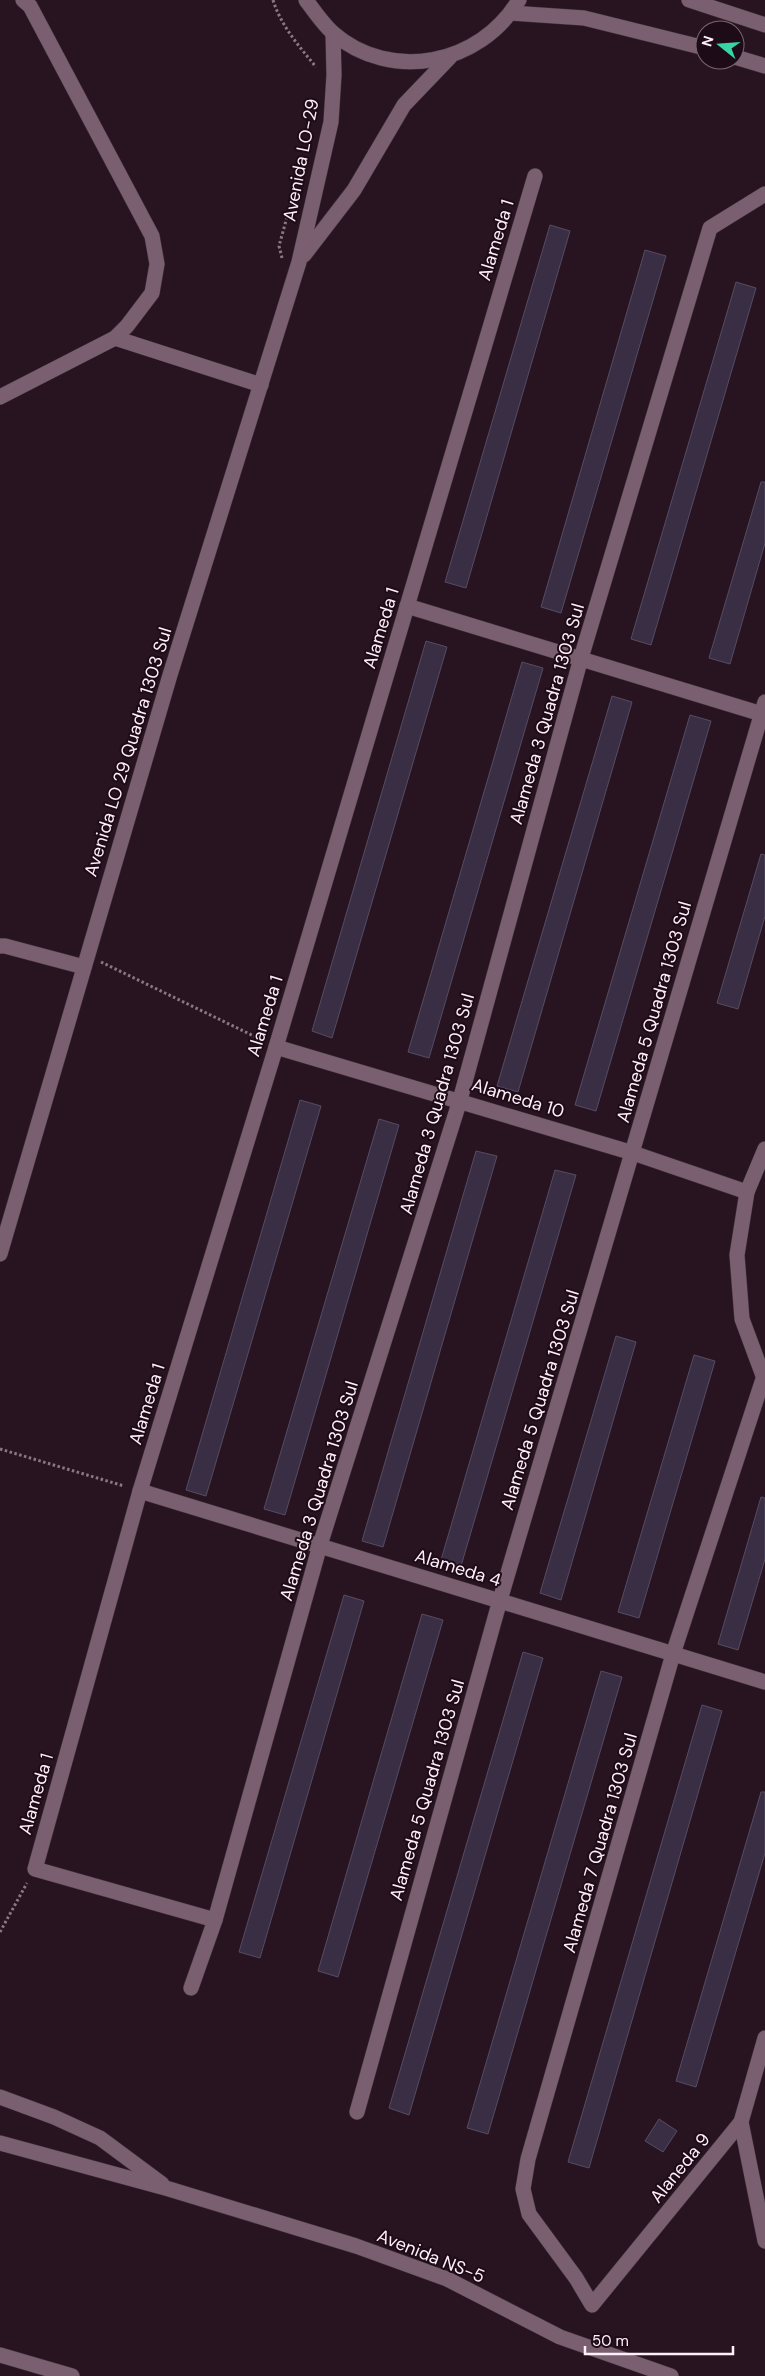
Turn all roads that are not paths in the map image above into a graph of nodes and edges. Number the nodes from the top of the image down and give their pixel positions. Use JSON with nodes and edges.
{"nodes":[{"id":1,"x":24,"y":0,"type":"edge"},
{"id":2,"x":306,"y":0,"type":"edge"},
{"id":3,"x":689,"y":0,"type":"edge"},
{"id":4,"x":515,"y":6,"type":"edge"},
{"id":5,"x":765,"y":25,"type":"edge"},
{"id":6,"x":333,"y":33,"type":"junction"},
{"id":7,"x":695,"y":46,"type":"edge"},
{"id":8,"x":450,"y":57,"type":"junction"},
{"id":9,"x":745,"y":60,"type":"edge"},
{"id":10,"x":765,"y":66,"type":"edge"},
{"id":11,"x":535,"y":176,"type":"dead end"},
{"id":12,"x":765,"y":194,"type":"edge"},
{"id":13,"x":299,"y":262,"type":"junction"},
{"id":14,"x":115,"y":338,"type":"junction"},
{"id":15,"x":260,"y":386,"type":"junction"},
{"id":16,"x":1,"y":395,"type":"edge"},
{"id":17,"x":407,"y":606,"type":"junction"},
{"id":18,"x":581,"y":658,"type":"junction"},
{"id":19,"x":764,"y":710,"type":"edge"},
{"id":20,"x":0,"y":946,"type":"edge"},
{"id":21,"x":86,"y":961,"type":"junction"},
{"id":22,"x":276,"y":1047,"type":"junction"},
{"id":23,"x":460,"y":1100,"type":"junction"},
{"id":24,"x":765,"y":1149,"type":"edge"},
{"id":25,"x":633,"y":1153,"type":"junction"},
{"id":26,"x":747,"y":1192,"type":"junction"},
{"id":27,"x":0,"y":1254,"type":"edge"},
{"id":28,"x":764,"y":1380,"type":"edge"},
{"id":29,"x":140,"y":1491,"type":"junction"},
{"id":30,"x":320,"y":1545,"type":"junction"},
{"id":31,"x":500,"y":1600,"type":"junction"},
{"id":32,"x":674,"y":1654,"type":"junction"},
{"id":33,"x":765,"y":1682,"type":"edge"},
{"id":34,"x":215,"y":1920,"type":"junction"},
{"id":35,"x":191,"y":1988,"type":"dead end"},
{"id":36,"x":765,"y":2038,"type":"edge"},
{"id":37,"x":0,"y":2098,"type":"edge"},
{"id":38,"x":357,"y":2112,"type":"dead end"},
{"id":39,"x":741,"y":2122,"type":"junction"},
{"id":40,"x":0,"y":2144,"type":"edge"},
{"id":41,"x":170,"y":2189,"type":"junction"},
{"id":42,"x":765,"y":2241,"type":"edge"},
{"id":43,"x":592,"y":2305,"type":"joint"},
{"id":44,"x":0,"y":2355,"type":"edge"},
{"id":45,"x":72,"y":2376,"type":"edge"},
{"id":46,"x":671,"y":2376,"type":"edge"}],
"edges":[{"from":1,"to":14,"type":"street"},
{"from":2,"to":6,"type":"street"},
{"from":3,"to":5,"type":"street"},
{"from":4,"to":7,"type":"street"},
{"from":4,"to":8,"type":"street"},
{"from":6,"to":8,"type":"street"},
{"from":6,"to":13,"type":"street","name":"Avenida LO-29"},
{"from":8,"to":13,"type":"street"},
{"from":9,"to":10,"type":"street"},
{"from":11,"to":17,"type":"street","name":"Alameda 1"},
{"from":12,"to":18,"type":"street","name":"Alameda 3 Quadra 1303 Sul"},
{"from":13,"to":15,"type":"street","name":"Avenida LO 29 Quadra 1303 Sul"},
{"from":14,"to":15,"type":"street"},
{"from":14,"to":16,"type":"street"},
{"from":15,"to":21,"type":"street","name":"Avenida LO 29 Quadra 1303 Sul"},
{"from":17,"to":18,"type":"street"},
{"from":17,"to":22,"type":"street","name":"Alameda 1"},
{"from":18,"to":19,"type":"street"},
{"from":18,"to":23,"type":"street","name":"Alameda 3 Quadra 1303 Sul"},
{"from":19,"to":25,"type":"street","name":"Alameda 5 Quadra 1303 Sul"},
{"from":20,"to":21,"type":"street"},
{"from":21,"to":27,"type":"street","name":"Avenida LO 29 Quadra 1303 Sul"},
{"from":22,"to":23,"type":"street","name":"Alameda 10"},
{"from":22,"to":29,"type":"street","name":"Alameda 1"},
{"from":23,"to":25,"type":"street","name":"Alameda 10"},
{"from":23,"to":30,"type":"street","name":"Alameda 3 Quadra 1303 Sul"},
{"from":24,"to":26,"type":"street"},
{"from":25,"to":26,"type":"street","name":"Alameda 10"},
{"from":25,"to":31,"type":"street","name":"Alameda 5 Quadra 1303 Sul"},
{"from":26,"to":28,"type":"street"},
{"from":28,"to":32,"type":"street","name":"Alameda 7 Quadra 1303 Sul"},
{"from":29,"to":30,"type":"street","name":"Alameda 4"},
{"from":29,"to":34,"type":"street","name":"Alameda 1"},
{"from":30,"to":31,"type":"street","name":"Alameda 4"},
{"from":30,"to":34,"type":"street","name":"Alameda 3 Quadra 1303 Sul"},
{"from":31,"to":32,"type":"street","name":"Alameda 4"},
{"from":31,"to":38,"type":"street","name":"Alameda 5 Quadra 1303 Sul"},
{"from":32,"to":33,"type":"street","name":"Alameda 4"},
{"from":32,"to":43,"type":"street","name":"Alameda 7 Quadra 1303 Sul"},
{"from":34,"to":35,"type":"street","name":"Alameda 3 Quadra 1303 Sul"},
{"from":36,"to":39,"type":"street","name":"Alaneda 9"},
{"from":37,"to":41,"type":"street","name":"Avenida NS-5"},
{"from":39,"to":42,"type":"street"},
{"from":39,"to":43,"type":"street","name":"Alaneda 9"},
{"from":40,"to":41,"type":"street","name":"Avenida NS-5"},
{"from":41,"to":46,"type":"street","name":"Avenida NS-5"},
{"from":44,"to":45,"type":"street"}]}
